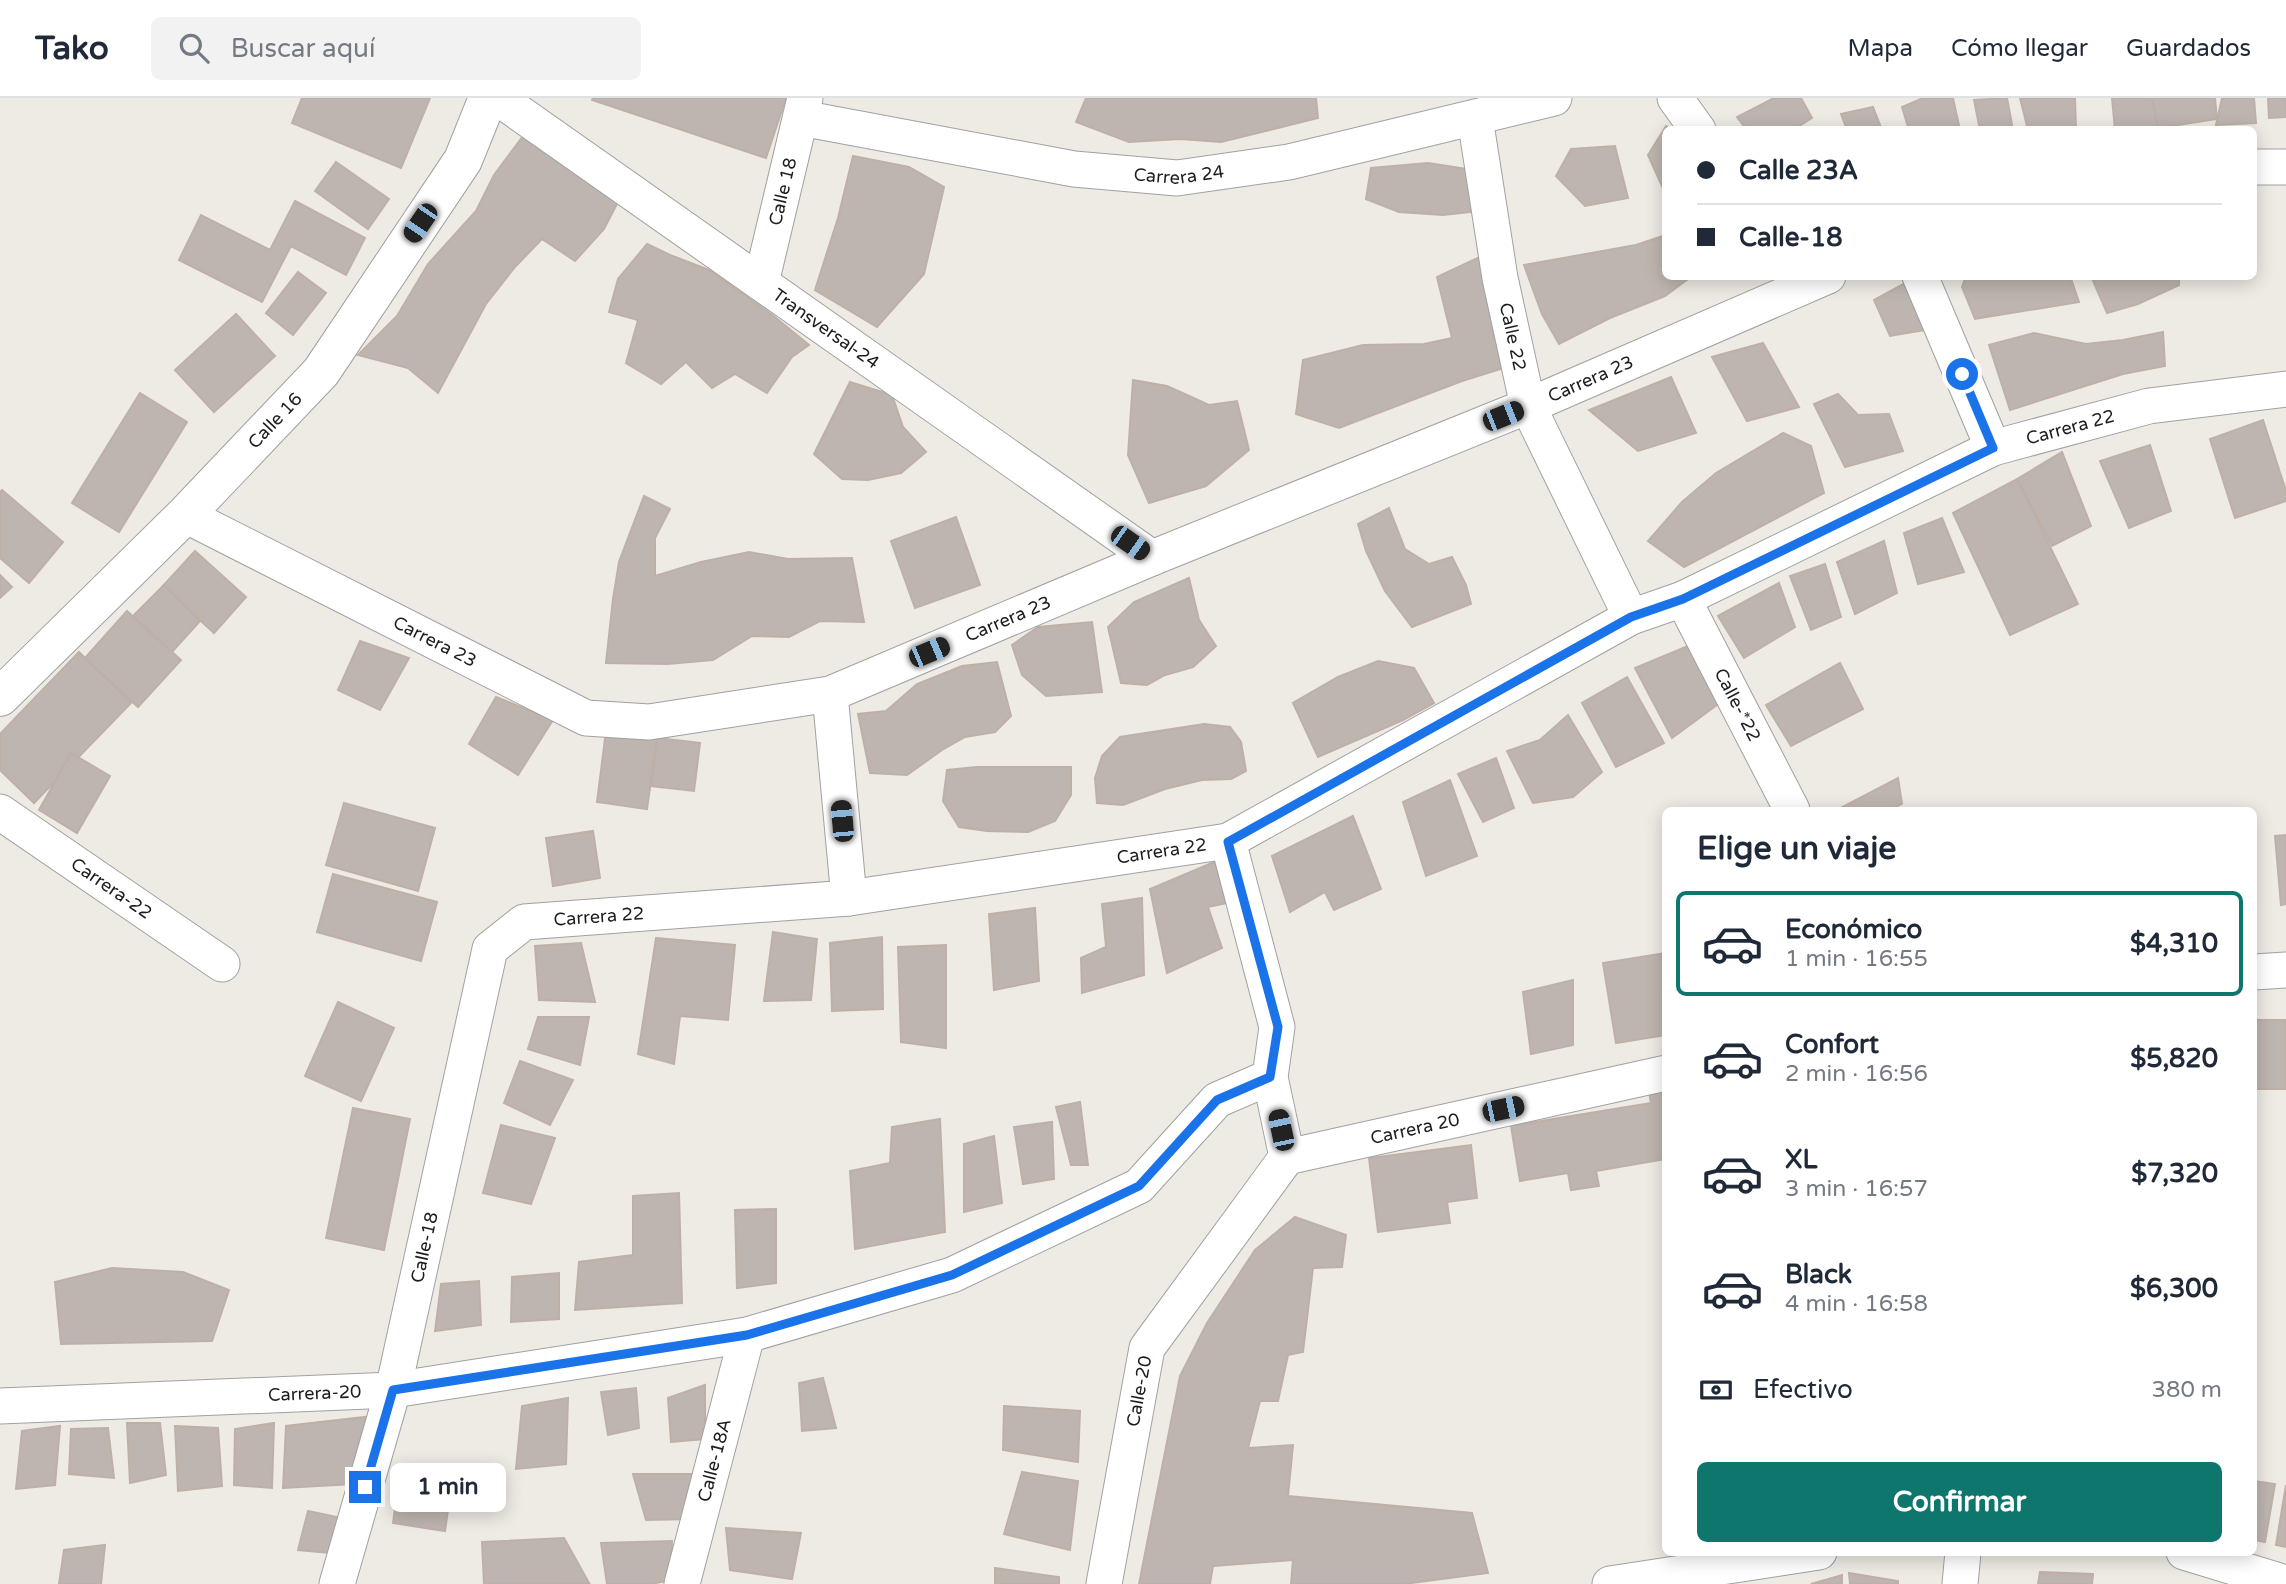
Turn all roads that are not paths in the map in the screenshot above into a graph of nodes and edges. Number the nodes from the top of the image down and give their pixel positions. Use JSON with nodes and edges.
{"nodes":[{"id":1,"x":488,"y":98,"type":"edge"},
{"id":2,"x":498,"y":98,"type":"edge"},
{"id":3,"x":1554,"y":98,"type":"edge"},
{"id":4,"x":1675,"y":98,"type":"edge"},
{"id":5,"x":803,"y":108,"type":"edge"},
{"id":6,"x":1475,"y":118,"type":"junction"},
{"id":7,"x":1695,"y":126,"type":"edge"},
{"id":8,"x":2257,"y":167,"type":"edge"},
{"id":9,"x":2286,"y":167,"type":"edge"},
{"id":10,"x":1814,"y":280,"type":"edge"},
{"id":11,"x":1922,"y":280,"type":"edge"},
{"id":12,"x":761,"y":283,"type":"junction"},
{"id":13,"x":2284,"y":392,"type":"edge"},
{"id":14,"x":1528,"y":406,"type":"junction"},
{"id":15,"x":1993,"y":448,"type":"junction"},
{"id":16,"x":185,"y":515,"type":"junction"},
{"id":17,"x":1152,"y":558,"type":"junction"},
{"id":18,"x":1683,"y":599,"type":"junction"},
{"id":19,"x":1631,"y":617,"type":"junction"},
{"id":20,"x":830,"y":694,"type":"junction"},
{"id":21,"x":0,"y":697,"type":"edge"},
{"id":22,"x":1790,"y":807,"type":"edge"},
{"id":23,"x":0,"y":812,"type":"edge"},
{"id":24,"x":1228,"y":842,"type":"junction"},
{"id":25,"x":849,"y":898,"type":"junction"},
{"id":26,"x":524,"y":922,"type":"joint"},
{"id":27,"x":222,"y":964,"type":"dead end"},
{"id":28,"x":2286,"y":970,"type":"edge"},
{"id":29,"x":2257,"y":972,"type":"edge"},
{"id":30,"x":1662,"y":1074,"type":"edge"},
{"id":31,"x":1270,"y":1077,"type":"junction"},
{"id":32,"x":1287,"y":1157,"type":"junction"},
{"id":33,"x":747,"y":1335,"type":"junction"},
{"id":34,"x":393,"y":1390,"type":"junction"},
{"id":35,"x":0,"y":1406,"type":"edge"},
{"id":36,"x":1793,"y":1556,"type":"edge"},
{"id":37,"x":1962,"y":1556,"type":"edge"},
{"id":38,"x":2197,"y":1556,"type":"edge"},
{"id":39,"x":2286,"y":1583,"type":"edge"},
{"id":40,"x":337,"y":1584,"type":"edge"},
{"id":41,"x":682,"y":1584,"type":"edge"},
{"id":42,"x":1104,"y":1584,"type":"edge"},
{"id":43,"x":1610,"y":1584,"type":"edge"},
{"id":44,"x":1959,"y":1584,"type":"edge"}],
"edges":[{"from":1,"to":16,"type":"street","name":"Calle 16"},
{"from":2,"to":12,"type":"street","name":"Transversal-24"},
{"from":3,"to":6,"type":"street","name":"Carrera 24"},
{"from":4,"to":7,"type":"street"},
{"from":5,"to":6,"type":"street","name":"Carrera 24"},
{"from":5,"to":12,"type":"street","name":"Calle 18"},
{"from":6,"to":14,"type":"street","name":"Calle 22"},
{"from":8,"to":9,"type":"street"},
{"from":10,"to":14,"type":"street","name":"Carrera 23"},
{"from":11,"to":15,"type":"street"},
{"from":12,"to":17,"type":"street","name":"Transversal-24"},
{"from":13,"to":15,"type":"street","name":"Carrera 22"},
{"from":14,"to":17,"type":"street","name":"Carrera 23"},
{"from":14,"to":19,"type":"street","name":"Calle 22"},
{"from":15,"to":18,"type":"street","name":"Carrera 22"},
{"from":16,"to":20,"type":"street","name":"Carrera 23"},
{"from":16,"to":21,"type":"street","name":"Calle 16"},
{"from":17,"to":20,"type":"street","name":"Carrera 23"},
{"from":18,"to":19,"type":"street","name":"Carrera 22"},
{"from":18,"to":22,"type":"street","name":"Calle-*22"},
{"from":19,"to":24,"type":"street","name":"Carrera 22"},
{"from":20,"to":25,"type":"street"},
{"from":23,"to":27,"type":"street","name":"Carrera-22"},
{"from":24,"to":25,"type":"street","name":"Carrera 22"},
{"from":24,"to":31,"type":"street"},
{"from":25,"to":26,"type":"street","name":"Carrera 22"},
{"from":26,"to":34,"type":"street","name":"Calle-18"},
{"from":28,"to":29,"type":"street"},
{"from":30,"to":32,"type":"street","name":"Carrera 20"},
{"from":31,"to":32,"type":"street"},
{"from":31,"to":33,"type":"street","name":"Carrera-20"},
{"from":32,"to":42,"type":"street","name":"Calle-20"},
{"from":33,"to":34,"type":"street","name":"Carrera-20"},
{"from":33,"to":41,"type":"street","name":"Calle-18A"},
{"from":34,"to":35,"type":"street","name":"Carrera-20"},
{"from":34,"to":40,"type":"street","name":"Calle-18"},
{"from":36,"to":43,"type":"street"},
{"from":37,"to":44,"type":"street"},
{"from":38,"to":39,"type":"street"}]}
